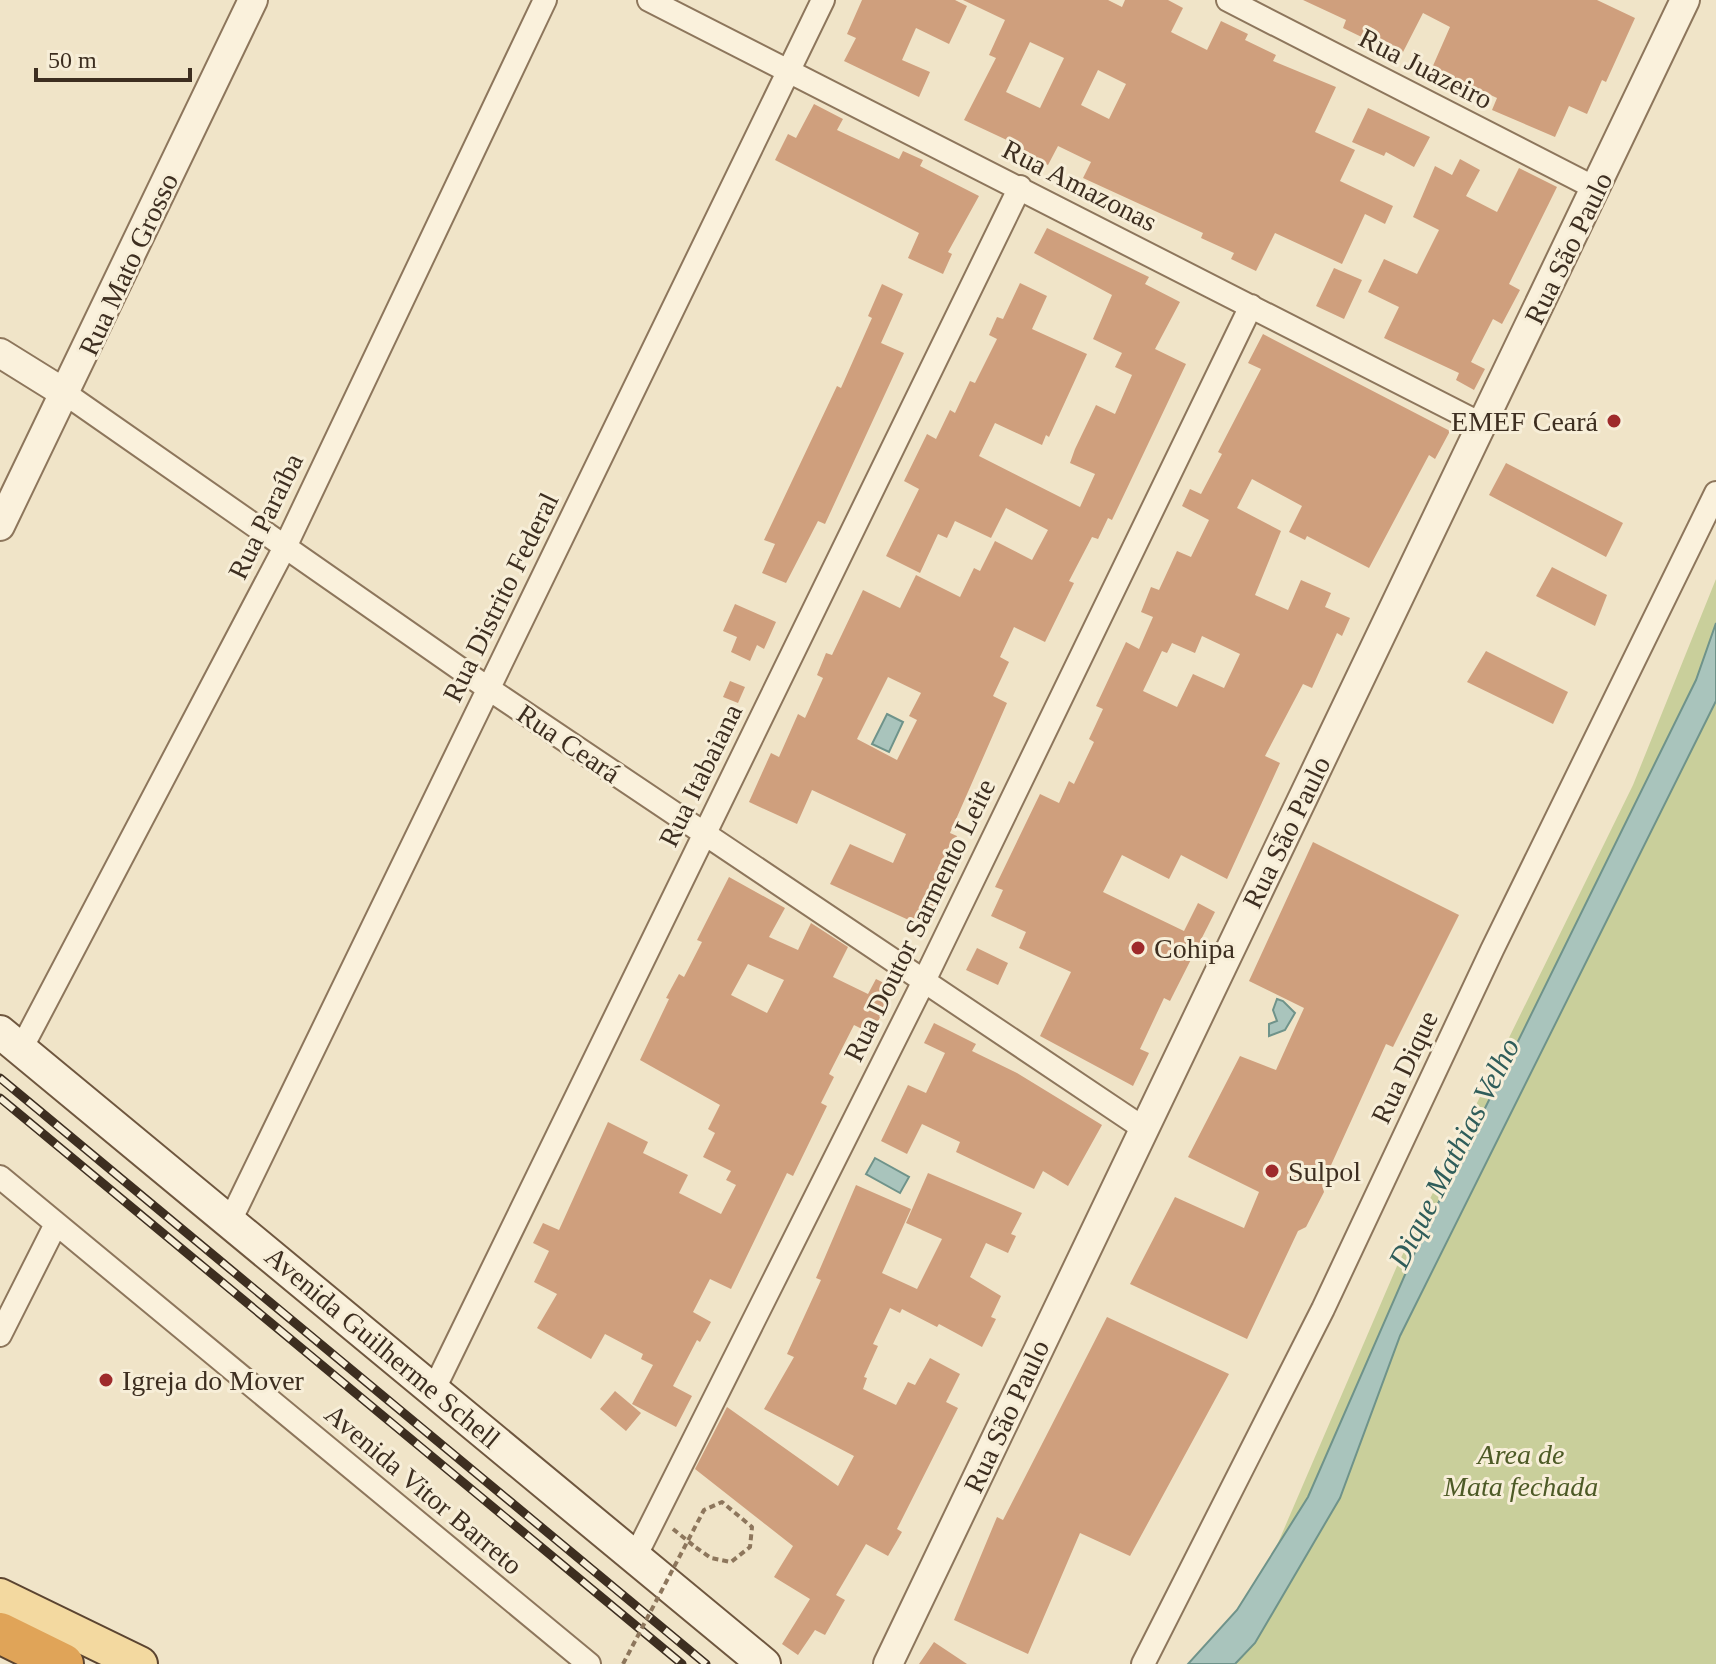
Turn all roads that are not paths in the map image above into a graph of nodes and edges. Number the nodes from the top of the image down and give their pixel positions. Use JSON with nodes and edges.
{"nodes":[{"id":1,"x":253,"y":0,"type":"edge"},
{"id":2,"x":545,"y":0,"type":"edge"},
{"id":3,"x":649,"y":0,"type":"edge"},
{"id":4,"x":823,"y":0,"type":"edge"},
{"id":5,"x":1228,"y":0,"type":"edge"},
{"id":6,"x":1685,"y":0,"type":"edge"},
{"id":7,"x":788,"y":72,"type":"junction"},
{"id":8,"x":1020,"y":187,"type":"junction"},
{"id":9,"x":1597,"y":189,"type":"junction"},
{"id":10,"x":1251,"y":306,"type":"junction"},
{"id":11,"x":0,"y":353,"type":"edge"},
{"id":12,"x":66,"y":394,"type":"junction"},
{"id":13,"x":1483,"y":425,"type":"junction"},
{"id":14,"x":1716,"y":493,"type":"edge"},
{"id":15,"x":0,"y":526,"type":"edge"},
{"id":16,"x":286,"y":545,"type":"junction"},
{"id":17,"x":489,"y":689,"type":"junction"},
{"id":18,"x":704,"y":834,"type":"junction"},
{"id":19,"x":923,"y":983,"type":"junction"},
{"id":20,"x":10,"y":1041,"type":"edge"},
{"id":21,"x":1143,"y":1128,"type":"junction"},
{"id":22,"x":0,"y":1177,"type":"edge"},
{"id":23,"x":230,"y":1221,"type":"junction"},
{"id":24,"x":56,"y":1224,"type":"junction"},
{"id":25,"x":0,"y":1335,"type":"edge"},
{"id":26,"x":434,"y":1389,"type":"junction"},
{"id":27,"x":635,"y":1557,"type":"junction"},
{"id":28,"x":0,"y":1596,"type":"edge"},
{"id":29,"x":3,"y":1635,"type":"edge"},
{"id":30,"x":63,"y":1664,"type":"edge"},
{"id":31,"x":140,"y":1664,"type":"edge"},
{"id":32,"x":589,"y":1664,"type":"edge"},
{"id":33,"x":764,"y":1664,"type":"edge"},
{"id":34,"x":888,"y":1664,"type":"edge"},
{"id":35,"x":1143,"y":1664,"type":"edge"}],
"edges":[{"from":1,"to":12,"type":"street","name":"Rua Mato Grosso"},
{"from":2,"to":16,"type":"street","name":"Rua Paraíba"},
{"from":3,"to":7,"type":"street","name":"Rua Amazonas"},
{"from":4,"to":7,"type":"street","name":"Rua Distrito Federal"},
{"from":5,"to":9,"type":"street","name":"Rua Juazeiro"},
{"from":6,"to":9,"type":"street","name":"Rua São Paulo"},
{"from":7,"to":8,"type":"street","name":"Rua Amazonas"},
{"from":7,"to":17,"type":"street","name":"Rua Distrito Federal"},
{"from":8,"to":10,"type":"street","name":"Rua Amazonas"},
{"from":8,"to":18,"type":"street","name":"Rua Itabaiana"},
{"from":9,"to":13,"type":"street","name":"Rua São Paulo"},
{"from":10,"to":13,"type":"street","name":"Rua Amazonas"},
{"from":10,"to":19,"type":"street","name":"Rua Doutor Sarmento Leite"},
{"from":11,"to":12,"type":"street","name":"Rua Ceará"},
{"from":12,"to":15,"type":"street","name":"Rua Mato Grosso"},
{"from":12,"to":16,"type":"street","name":"Rua Ceará"},
{"from":13,"to":21,"type":"street","name":"Rua São Paulo"},
{"from":14,"to":35,"type":"street","name":"Rua Dique"},
{"from":16,"to":17,"type":"street","name":"Rua Ceará"},
{"from":16,"to":20,"type":"street","name":"Rua Paraíba"},
{"from":17,"to":18,"type":"street","name":"Rua Ceará"},
{"from":17,"to":23,"type":"street","name":"Rua Distrito Federal"},
{"from":18,"to":19,"type":"street","name":"Rua Ceará"},
{"from":18,"to":26,"type":"street","name":"Rua Itabaiana"},
{"from":19,"to":21,"type":"street","name":"Rua Ceará"},
{"from":19,"to":27,"type":"street","name":"Rua Doutor Sarmento Leite"},
{"from":20,"to":23,"type":"main road","name":"Avenida Guilherme Schell"},
{"from":21,"to":34,"type":"street","name":"Rua São Paulo"},
{"from":22,"to":24,"type":"street","name":"Avenida Vitor Barreto"},
{"from":23,"to":26,"type":"main road","name":"Avenida Guilherme Schell"},
{"from":24,"to":25,"type":"street"},
{"from":24,"to":32,"type":"street","name":"Avenida Vitor Barreto"},
{"from":26,"to":27,"type":"main road","name":"Avenida Guilherme Schell"},
{"from":27,"to":33,"type":"main road","name":"Avenida Guilherme Schell"},
{"from":28,"to":31,"type":"main road"},
{"from":29,"to":30,"type":"highway"}]}
